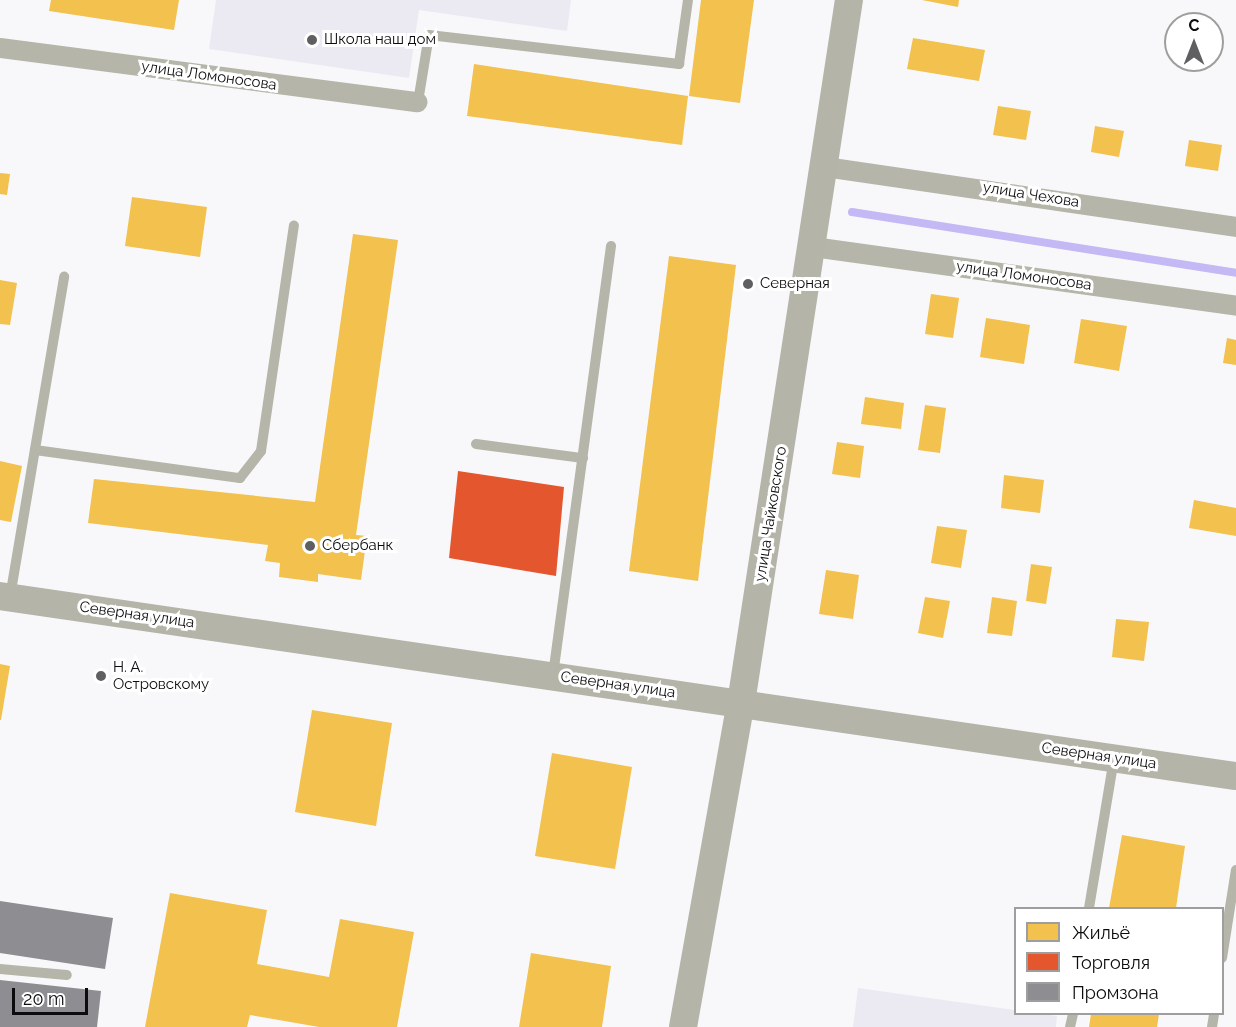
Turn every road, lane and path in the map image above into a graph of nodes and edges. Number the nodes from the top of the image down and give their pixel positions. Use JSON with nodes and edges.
{"nodes":[{"id":1,"x":688,"y":0,"type":"edge"},
{"id":2,"x":849,"y":0,"type":"edge"},
{"id":3,"x":0,"y":48,"type":"edge"},
{"id":4,"x":418,"y":102,"type":"joint"},
{"id":5,"x":825,"y":167,"type":"junction"},
{"id":6,"x":294,"y":225,"type":"dead end"},
{"id":7,"x":1236,"y":227,"type":"edge"},
{"id":8,"x":611,"y":246,"type":"dead end"},
{"id":9,"x":813,"y":247,"type":"junction"},
{"id":10,"x":64,"y":277,"type":"dead end"},
{"id":11,"x":1236,"y":306,"type":"edge"},
{"id":12,"x":476,"y":444,"type":"dead end"},
{"id":13,"x":35,"y":450,"type":"junction"},
{"id":14,"x":583,"y":458,"type":"junction"},
{"id":15,"x":5,"y":596,"type":"edge"},
{"id":16,"x":553,"y":675,"type":"junction"},
{"id":17,"x":741,"y":703,"type":"junction"},
{"id":18,"x":1114,"y":758,"type":"junction"},
{"id":19,"x":1236,"y":776,"type":"edge"},
{"id":20,"x":1236,"y":870,"type":"edge"},
{"id":21,"x":1089,"y":907,"type":"edge"},
{"id":22,"x":1224,"y":945,"type":"edge"},
{"id":23,"x":0,"y":969,"type":"edge"},
{"id":24,"x":67,"y":975,"type":"dead end"},
{"id":25,"x":683,"y":1027,"type":"edge"}],
"edges":[{"from":1,"to":4,"type":"lane"},
{"from":2,"to":5,"type":"main road","name":"улица Чайковского"},
{"from":3,"to":4,"type":"street","name":"улица Ломоносова"},
{"from":5,"to":7,"type":"street","name":"улица Чехова"},
{"from":5,"to":9,"type":"main road","name":"улица Чайковского"},
{"from":6,"to":13,"type":"lane"},
{"from":8,"to":14,"type":"lane"},
{"from":9,"to":11,"type":"street","name":"улица Ломоносова"},
{"from":9,"to":17,"type":"main road","name":"улица Чайковского"},
{"from":10,"to":13,"type":"lane"},
{"from":12,"to":14,"type":"lane"},
{"from":13,"to":15,"type":"lane"},
{"from":14,"to":16,"type":"lane"},
{"from":15,"to":16,"type":"main road","name":"Северная улица"},
{"from":16,"to":17,"type":"main road","name":"Северная улица"},
{"from":17,"to":18,"type":"main road","name":"Северная улица"},
{"from":17,"to":25,"type":"main road","name":"улица Чайковского"},
{"from":18,"to":19,"type":"main road","name":"Северная улица"},
{"from":18,"to":21,"type":"lane"},
{"from":20,"to":22,"type":"lane"},
{"from":23,"to":24,"type":"lane"}]}
